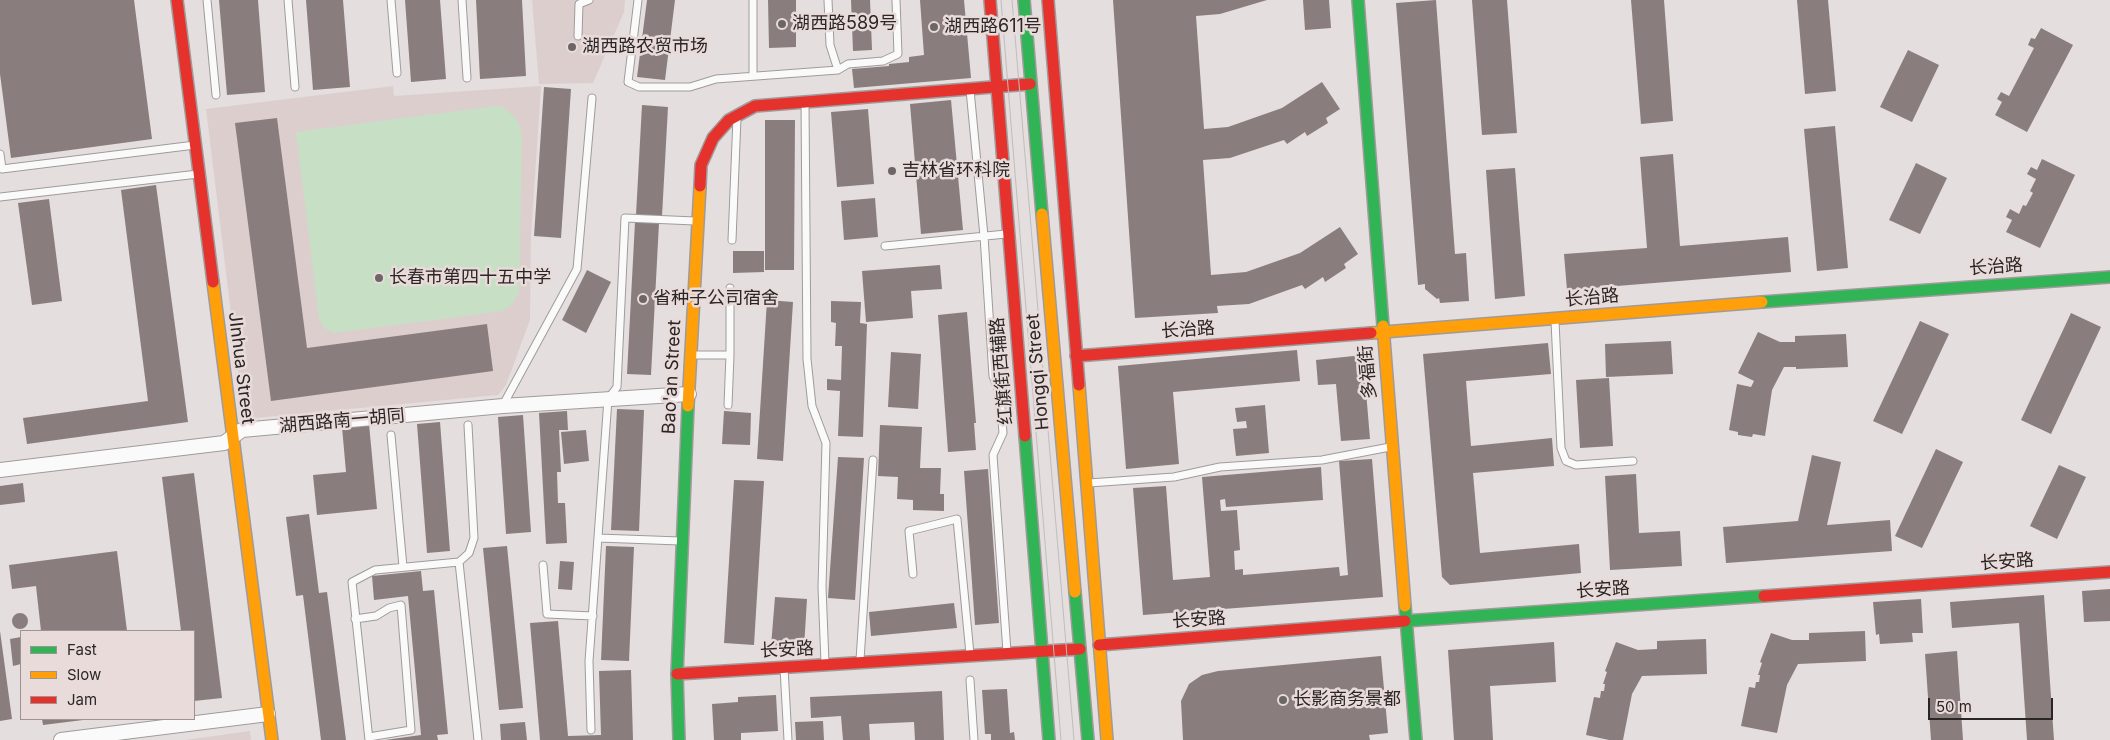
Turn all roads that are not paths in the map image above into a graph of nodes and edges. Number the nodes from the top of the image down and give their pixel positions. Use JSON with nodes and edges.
{"nodes":[{"id":1,"x":177,"y":0,"type":"edge"},
{"id":2,"x":207,"y":0,"type":"edge"},
{"id":3,"x":288,"y":0,"type":"edge"},
{"id":4,"x":391,"y":0,"type":"edge"},
{"id":5,"x":462,"y":0,"type":"edge"},
{"id":6,"x":589,"y":0,"type":"edge"},
{"id":7,"x":638,"y":0,"type":"edge"},
{"id":8,"x":753,"y":0,"type":"edge"},
{"id":9,"x":828,"y":0,"type":"edge"},
{"id":10,"x":896,"y":0,"type":"edge"},
{"id":11,"x":990,"y":0,"type":"edge"},
{"id":12,"x":1024,"y":0,"type":"edge"},
{"id":13,"x":1048,"y":0,"type":"edge"},
{"id":14,"x":1358,"y":0,"type":"edge"},
{"id":15,"x":578,"y":36,"type":"dead end"},
{"id":16,"x":838,"y":70,"type":"junction"},
{"id":17,"x":397,"y":73,"type":"dead end"},
{"id":18,"x":753,"y":76,"type":"junction"},
{"id":19,"x":467,"y":78,"type":"dead end"},
{"id":20,"x":1030,"y":84,"type":"junction"},
{"id":21,"x":296,"y":87,"type":"dead end"},
{"id":22,"x":997,"y":87,"type":"junction"},
{"id":23,"x":970,"y":89,"type":"junction"},
{"id":24,"x":216,"y":95,"type":"dead end"},
{"id":25,"x":592,"y":98,"type":"dead end"},
{"id":26,"x":806,"y":102,"type":"junction"},
{"id":27,"x":737,"y":116,"type":"junction"},
{"id":28,"x":195,"y":145,"type":"junction"},
{"id":29,"x":0,"y":154,"type":"edge"},
{"id":30,"x":199,"y":174,"type":"junction"},
{"id":31,"x":0,"y":197,"type":"edge"},
{"id":32,"x":698,"y":221,"type":"junction"},
{"id":33,"x":1008,"y":234,"type":"junction"},
{"id":34,"x":984,"y":236,"type":"junction"},
{"id":35,"x":732,"y":240,"type":"dead end"},
{"id":36,"x":884,"y":246,"type":"dead end"},
{"id":37,"x":2110,"y":277,"type":"edge"},
{"id":38,"x":730,"y":288,"type":"dead end"},
{"id":39,"x":1555,"y":318,"type":"junction"},
{"id":40,"x":1382,"y":332,"type":"junction"},
{"id":41,"x":690,"y":355,"type":"junction"},
{"id":42,"x":730,"y":355,"type":"junction"},
{"id":43,"x":1076,"y":356,"type":"junction"},
{"id":44,"x":689,"y":394,"type":"junction"},
{"id":45,"x":608,"y":399,"type":"junction"},
{"id":46,"x":728,"y":405,"type":"dead end"},
{"id":47,"x":503,"y":406,"type":"junction"},
{"id":48,"x":468,"y":425,"type":"dead end"},
{"id":49,"x":391,"y":434,"type":"dead end"},
{"id":50,"x":233,"y":437,"type":"junction"},
{"id":51,"x":1392,"y":446,"type":"junction"},
{"id":52,"x":873,"y":460,"type":"dead end"},
{"id":53,"x":1633,"y":460,"type":"dead end"},
{"id":54,"x":0,"y":470,"type":"edge"},
{"id":55,"x":1086,"y":483,"type":"junction"},
{"id":56,"x":598,"y":538,"type":"junction"},
{"id":57,"x":683,"y":541,"type":"junction"},
{"id":58,"x":459,"y":562,"type":"junction"},
{"id":59,"x":543,"y":565,"type":"dead end"},
{"id":60,"x":403,"y":567,"type":"junction"},
{"id":61,"x":2110,"y":572,"type":"edge"},
{"id":62,"x":913,"y":574,"type":"dead end"},
{"id":63,"x":593,"y":616,"type":"junction"},
{"id":64,"x":356,"y":619,"type":"junction"},
{"id":65,"x":1406,"y":621,"type":"junction"},
{"id":66,"x":1099,"y":645,"type":"junction"},
{"id":67,"x":1080,"y":649,"type":"junction"},
{"id":68,"x":1041,"y":652,"type":"junction"},
{"id":69,"x":1007,"y":654,"type":"junction"},
{"id":70,"x":970,"y":657,"type":"junction"},
{"id":71,"x":860,"y":663,"type":"junction"},
{"id":72,"x":825,"y":665,"type":"junction"},
{"id":73,"x":784,"y":668,"type":"junction"},
{"id":74,"x":676,"y":674,"type":"junction"},
{"id":75,"x":970,"y":680,"type":"dead end"},
{"id":76,"x":268,"y":714,"type":"junction"},
{"id":77,"x":592,"y":730,"type":"dead end"},
{"id":78,"x":369,"y":738,"type":"edge"},
{"id":79,"x":61,"y":740,"type":"edge"},
{"id":80,"x":272,"y":740,"type":"edge"},
{"id":81,"x":478,"y":740,"type":"edge"},
{"id":82,"x":679,"y":740,"type":"edge"},
{"id":83,"x":788,"y":740,"type":"edge"},
{"id":84,"x":974,"y":740,"type":"edge"},
{"id":85,"x":1048,"y":740,"type":"edge"},
{"id":86,"x":1088,"y":740,"type":"edge"},
{"id":87,"x":1107,"y":740,"type":"edge"},
{"id":88,"x":1416,"y":740,"type":"edge"}],
"edges":[{"from":1,"to":28,"type":"street","name":"JInhua Street"},
{"from":2,"to":24,"type":"lane"},
{"from":3,"to":21,"type":"lane"},
{"from":4,"to":17,"type":"lane"},
{"from":5,"to":19,"type":"lane"},
{"from":6,"to":15,"type":"lane"},
{"from":7,"to":18,"type":"lane"},
{"from":8,"to":18,"type":"lane"},
{"from":9,"to":16,"type":"lane"},
{"from":10,"to":16,"type":"lane"},
{"from":11,"to":22,"type":"street","name":"红旗街西辅路"},
{"from":12,"to":20,"type":"street","name":"Hongqi Street"},
{"from":13,"to":43,"type":"street"},
{"from":14,"to":40,"type":"street","name":"多福街"},
{"from":16,"to":18,"type":"lane"},
{"from":20,"to":22,"type":"street","name":"Bao'an Street"},
{"from":20,"to":67,"type":"street","name":"Hongqi Street"},
{"from":22,"to":23,"type":"street","name":"Bao'an Street"},
{"from":22,"to":33,"type":"street","name":"红旗街西辅路"},
{"from":23,"to":26,"type":"street","name":"Bao'an Street"},
{"from":23,"to":34,"type":"lane"},
{"from":25,"to":47,"type":"lane"},
{"from":26,"to":27,"type":"street","name":"Bao'an Street"},
{"from":26,"to":72,"type":"lane"},
{"from":27,"to":32,"type":"street","name":"Bao'an Street"},
{"from":27,"to":35,"type":"lane"},
{"from":28,"to":29,"type":"lane"},
{"from":28,"to":30,"type":"street","name":"JInhua Street"},
{"from":30,"to":31,"type":"lane"},
{"from":30,"to":50,"type":"street","name":"JInhua Street"},
{"from":32,"to":41,"type":"street","name":"Bao'an Street"},
{"from":32,"to":45,"type":"lane"},
{"from":33,"to":34,"type":"lane"},
{"from":33,"to":68,"type":"street","name":"红旗街西辅路"},
{"from":34,"to":36,"type":"lane"},
{"from":34,"to":69,"type":"lane"},
{"from":37,"to":39,"type":"street","name":"长治路"},
{"from":38,"to":42,"type":"lane"},
{"from":39,"to":40,"type":"street","name":"长治路"},
{"from":39,"to":53,"type":"lane"},
{"from":40,"to":43,"type":"street","name":"长治路"},
{"from":40,"to":51,"type":"street","name":"多福街"},
{"from":41,"to":42,"type":"lane"},
{"from":41,"to":44,"type":"street","name":"Bao'an Street"},
{"from":42,"to":46,"type":"lane"},
{"from":43,"to":55,"type":"street"},
{"from":44,"to":45,"type":"street","name":"湖西路南一胡同"},
{"from":44,"to":57,"type":"street","name":"Bao'an Street"},
{"from":45,"to":47,"type":"street","name":"湖西路南一胡同"},
{"from":45,"to":56,"type":"lane"},
{"from":47,"to":50,"type":"street","name":"湖西路南一胡同"},
{"from":48,"to":58,"type":"lane"},
{"from":49,"to":60,"type":"lane"},
{"from":50,"to":54,"type":"street","name":"湖西路南一胡同"},
{"from":50,"to":76,"type":"street","name":"JInhua Street"},
{"from":51,"to":55,"type":"lane"},
{"from":51,"to":65,"type":"street","name":"多福街"},
{"from":52,"to":71,"type":"lane"},
{"from":55,"to":66,"type":"street"},
{"from":56,"to":57,"type":"lane"},
{"from":56,"to":63,"type":"lane"},
{"from":57,"to":74,"type":"street","name":"Bao'an Street"},
{"from":58,"to":60,"type":"lane"},
{"from":58,"to":81,"type":"lane"},
{"from":59,"to":63,"type":"lane"},
{"from":60,"to":64,"type":"lane"},
{"from":61,"to":65,"type":"street","name":"长安路"},
{"from":62,"to":70,"type":"lane"},
{"from":63,"to":77,"type":"lane"},
{"from":64,"to":78,"type":"lane"},
{"from":64,"to":78,"type":"lane"},
{"from":65,"to":66,"type":"street","name":"长安路"},
{"from":65,"to":88,"type":"street","name":"多福街"},
{"from":66,"to":87,"type":"street"},
{"from":67,"to":68,"type":"street","name":"长安路"},
{"from":67,"to":86,"type":"street","name":"Hongqi Street"},
{"from":68,"to":69,"type":"street","name":"长安路"},
{"from":68,"to":85,"type":"street","name":"红旗街西辅路"},
{"from":69,"to":70,"type":"street","name":"长安路"},
{"from":70,"to":71,"type":"street","name":"长安路"},
{"from":71,"to":72,"type":"street","name":"长安路"},
{"from":72,"to":73,"type":"street","name":"长安路"},
{"from":73,"to":74,"type":"street","name":"长安路"},
{"from":73,"to":83,"type":"lane"},
{"from":74,"to":82,"type":"street","name":"Bao'an Street"},
{"from":75,"to":84,"type":"lane"},
{"from":76,"to":79,"type":"street"},
{"from":76,"to":80,"type":"street","name":"JInhua Street"}]}
